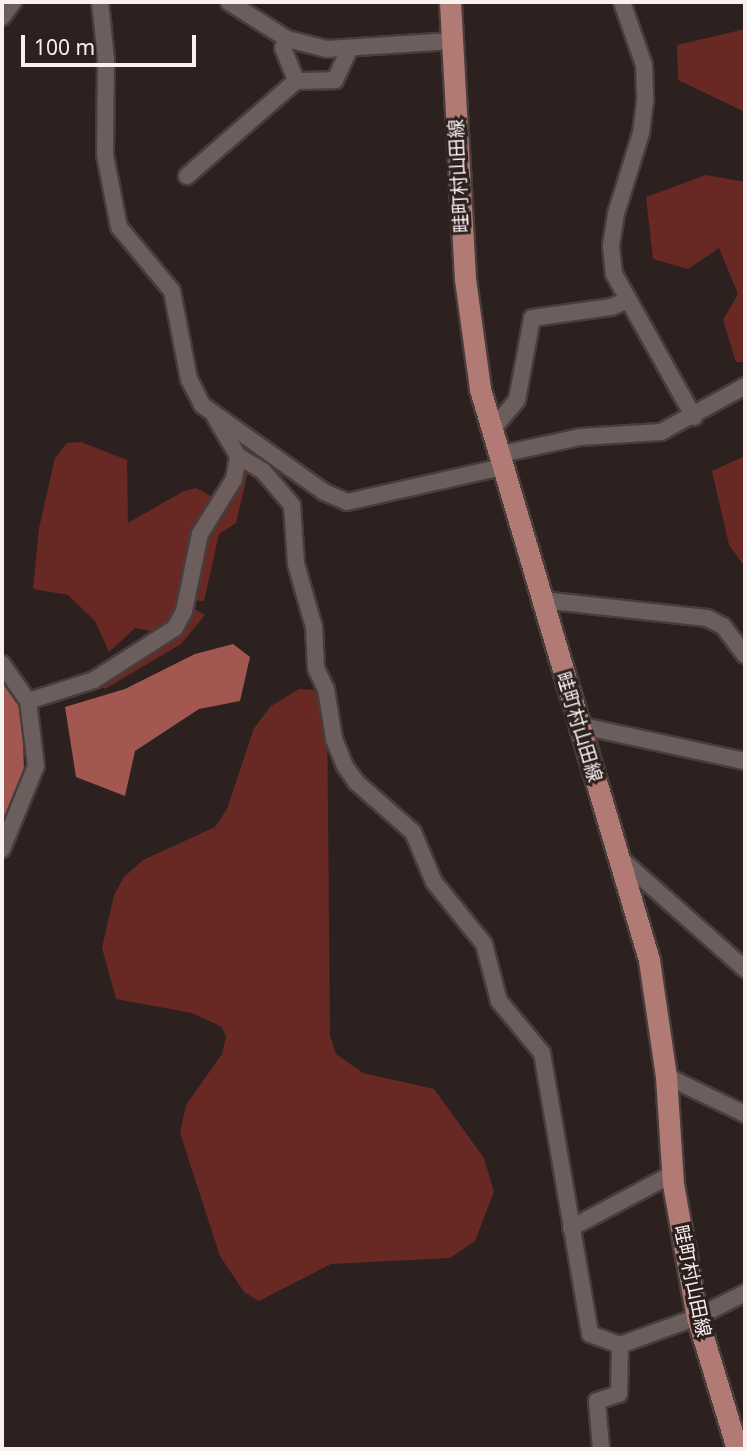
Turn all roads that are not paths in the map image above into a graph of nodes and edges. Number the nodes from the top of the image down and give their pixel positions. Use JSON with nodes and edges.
{"nodes":[{"id":1,"x":13,"y":2,"type":"edge"},
{"id":2,"x":100,"y":2,"type":"edge"},
{"id":3,"x":229,"y":2,"type":"edge"},
{"id":4,"x":450,"y":2,"type":"edge"},
{"id":5,"x":622,"y":2,"type":"edge"},
{"id":6,"x":2,"y":17,"type":"edge"},
{"id":7,"x":287,"y":39,"type":"junction"},
{"id":8,"x":452,"y":41,"type":"junction"},
{"id":9,"x":349,"y":50,"type":"junction"},
{"id":10,"x":296,"y":81,"type":"junction"},
{"id":11,"x":187,"y":176,"type":"dead end"},
{"id":12,"x":628,"y":300,"type":"junction"},
{"id":13,"x":745,"y":386,"type":"edge"},
{"id":14,"x":215,"y":417,"type":"junction"},
{"id":15,"x":694,"y":417,"type":"junction"},
{"id":16,"x":491,"y":431,"type":"junction"},
{"id":17,"x":238,"y":456,"type":"junction"},
{"id":18,"x":500,"y":461,"type":"junction"},
{"id":19,"x":542,"y":600,"type":"junction"},
{"id":20,"x":745,"y":655,"type":"edge"},
{"id":21,"x":2,"y":664,"type":"edge"},
{"id":22,"x":28,"y":701,"type":"junction"},
{"id":23,"x":578,"y":725,"type":"junction"},
{"id":24,"x":745,"y":761,"type":"edge"},
{"id":25,"x":2,"y":849,"type":"edge"},
{"id":26,"x":621,"y":859,"type":"junction"},
{"id":27,"x":745,"y":969,"type":"edge"},
{"id":28,"x":666,"y":1076,"type":"junction"},
{"id":29,"x":745,"y":1114,"type":"edge"},
{"id":30,"x":672,"y":1174,"type":"junction"},
{"id":31,"x":571,"y":1228,"type":"junction"},
{"id":32,"x":745,"y":1293,"type":"edge"},
{"id":33,"x":697,"y":1317,"type":"junction"},
{"id":34,"x":620,"y":1345,"type":"junction"},
{"id":35,"x":601,"y":1448,"type":"edge"},
{"id":36,"x":737,"y":1449,"type":"edge"}],
"edges":[{"from":1,"to":6,"type":"street"},
{"from":2,"to":14,"type":"street"},
{"from":3,"to":7,"type":"street"},
{"from":4,"to":8,"type":"main road","name":"畦町村山田線"},
{"from":5,"to":12,"type":"street"},
{"from":7,"to":9,"type":"street"},
{"from":7,"to":10,"type":"street"},
{"from":8,"to":9,"type":"street"},
{"from":8,"to":16,"type":"main road","name":"畦町村山田線"},
{"from":9,"to":10,"type":"street"},
{"from":10,"to":11,"type":"street"},
{"from":12,"to":15,"type":"street"},
{"from":12,"to":16,"type":"street"},
{"from":13,"to":15,"type":"street"},
{"from":14,"to":17,"type":"street"},
{"from":14,"to":18,"type":"street"},
{"from":15,"to":18,"type":"street"},
{"from":16,"to":18,"type":"main road","name":"畦町村山田線"},
{"from":17,"to":22,"type":"street"},
{"from":17,"to":31,"type":"street"},
{"from":18,"to":19,"type":"main road","name":"畦町村山田線"},
{"from":19,"to":20,"type":"street"},
{"from":19,"to":23,"type":"main road","name":"畦町村山田線"},
{"from":21,"to":22,"type":"street"},
{"from":22,"to":25,"type":"street"},
{"from":23,"to":24,"type":"street"},
{"from":23,"to":26,"type":"main road","name":"畦町村山田線"},
{"from":26,"to":27,"type":"street"},
{"from":26,"to":28,"type":"main road","name":"畦町村山田線"},
{"from":28,"to":29,"type":"street"},
{"from":28,"to":30,"type":"main road","name":"畦町村山田線"},
{"from":30,"to":31,"type":"street"},
{"from":30,"to":33,"type":"main road","name":"畦町村山田線"},
{"from":31,"to":34,"type":"street"},
{"from":32,"to":33,"type":"street"},
{"from":33,"to":34,"type":"street"},
{"from":33,"to":36,"type":"main road","name":"畦町村山田線"},
{"from":34,"to":35,"type":"street"}]}
